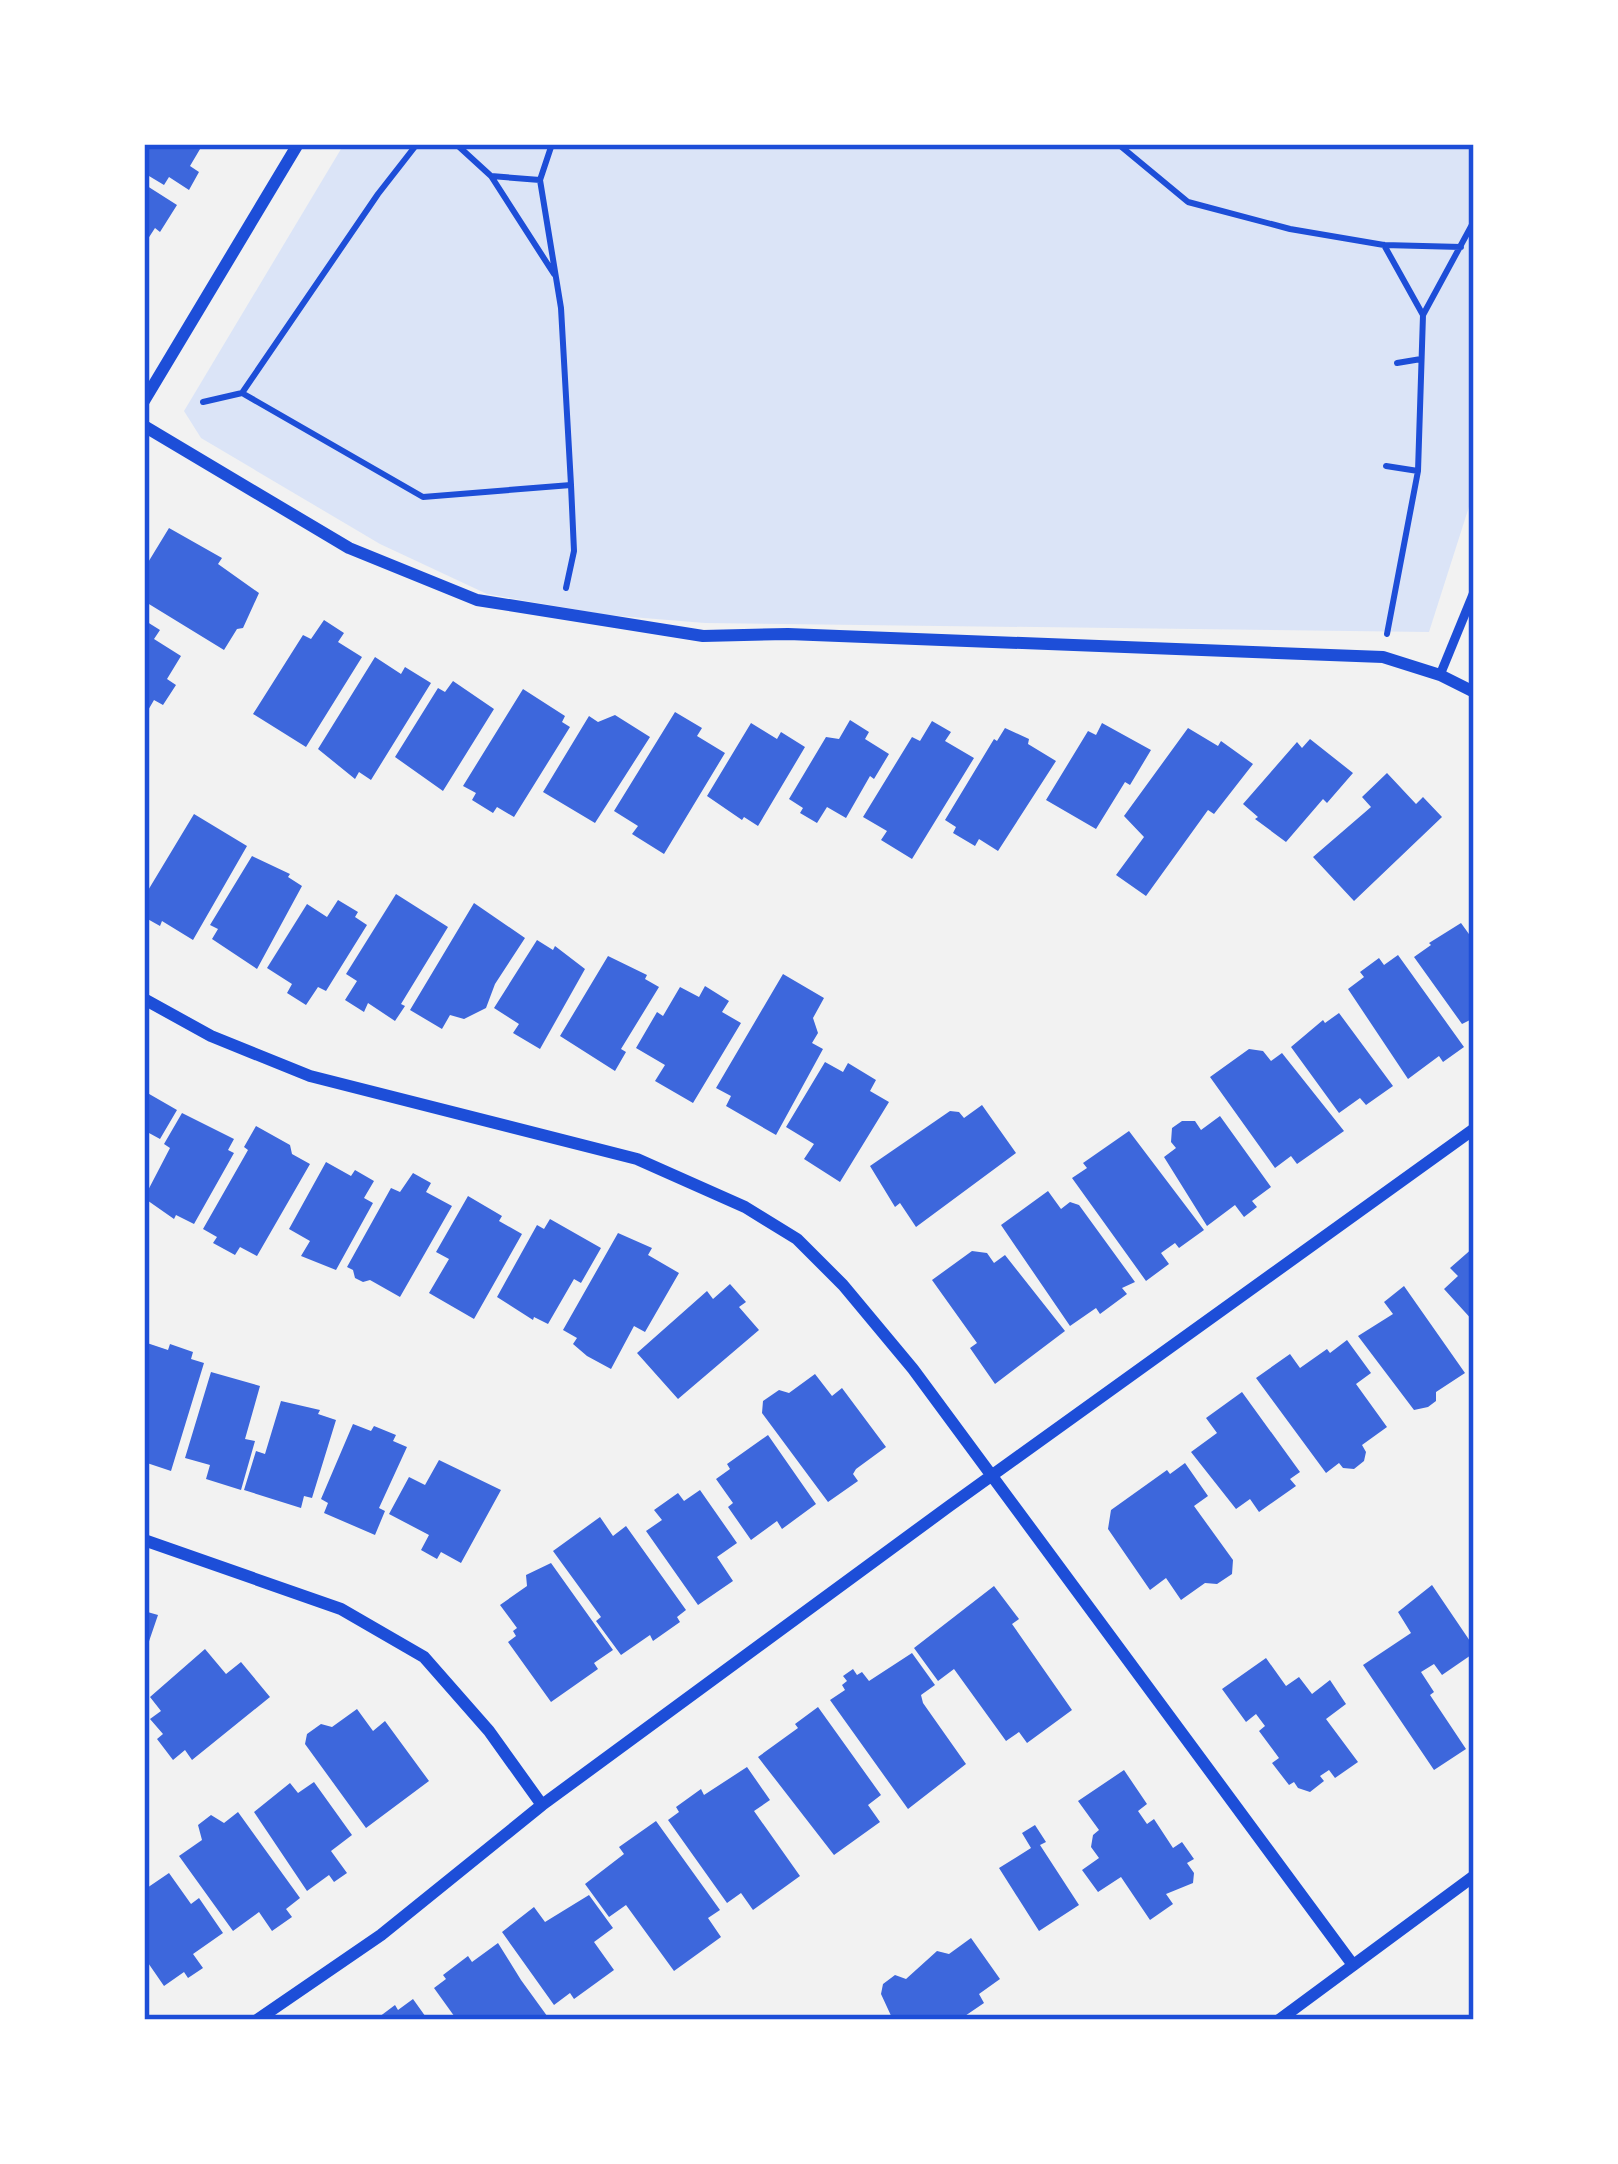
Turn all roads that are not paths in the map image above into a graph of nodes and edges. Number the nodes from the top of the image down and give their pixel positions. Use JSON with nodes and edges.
{"nodes":[{"id":1,"x":298,"y":144,"type":"edge"},
{"id":2,"x":144,"y":400,"type":"edge"},
{"id":3,"x":144,"y":425,"type":"edge"},
{"id":4,"x":1474,"y":592,"type":"edge"},
{"id":5,"x":1440,"y":675,"type":"junction"},
{"id":6,"x":1474,"y":692,"type":"edge"},
{"id":7,"x":144,"y":999,"type":"edge"},
{"id":8,"x":1474,"y":1129,"type":"edge"},
{"id":9,"x":992,"y":1475,"type":"junction"},
{"id":10,"x":144,"y":1540,"type":"edge"},
{"id":11,"x":542,"y":1805,"type":"junction"},
{"id":12,"x":1474,"y":1876,"type":"edge"},
{"id":13,"x":1353,"y":1965,"type":"junction"},
{"id":14,"x":256,"y":2020,"type":"edge"},
{"id":15,"x":1280,"y":2020,"type":"edge"}],
"edges":[{"from":1,"to":2,"type":"street"},
{"from":3,"to":5,"type":"street"},
{"from":4,"to":5,"type":"lane"},
{"from":5,"to":6,"type":"street"},
{"from":7,"to":9,"type":"street"},
{"from":8,"to":9,"type":"street"},
{"from":9,"to":11,"type":"street"},
{"from":9,"to":13,"type":"street"},
{"from":10,"to":11,"type":"street"},
{"from":11,"to":14,"type":"street"},
{"from":12,"to":13,"type":"street"},
{"from":13,"to":15,"type":"street"}]}
